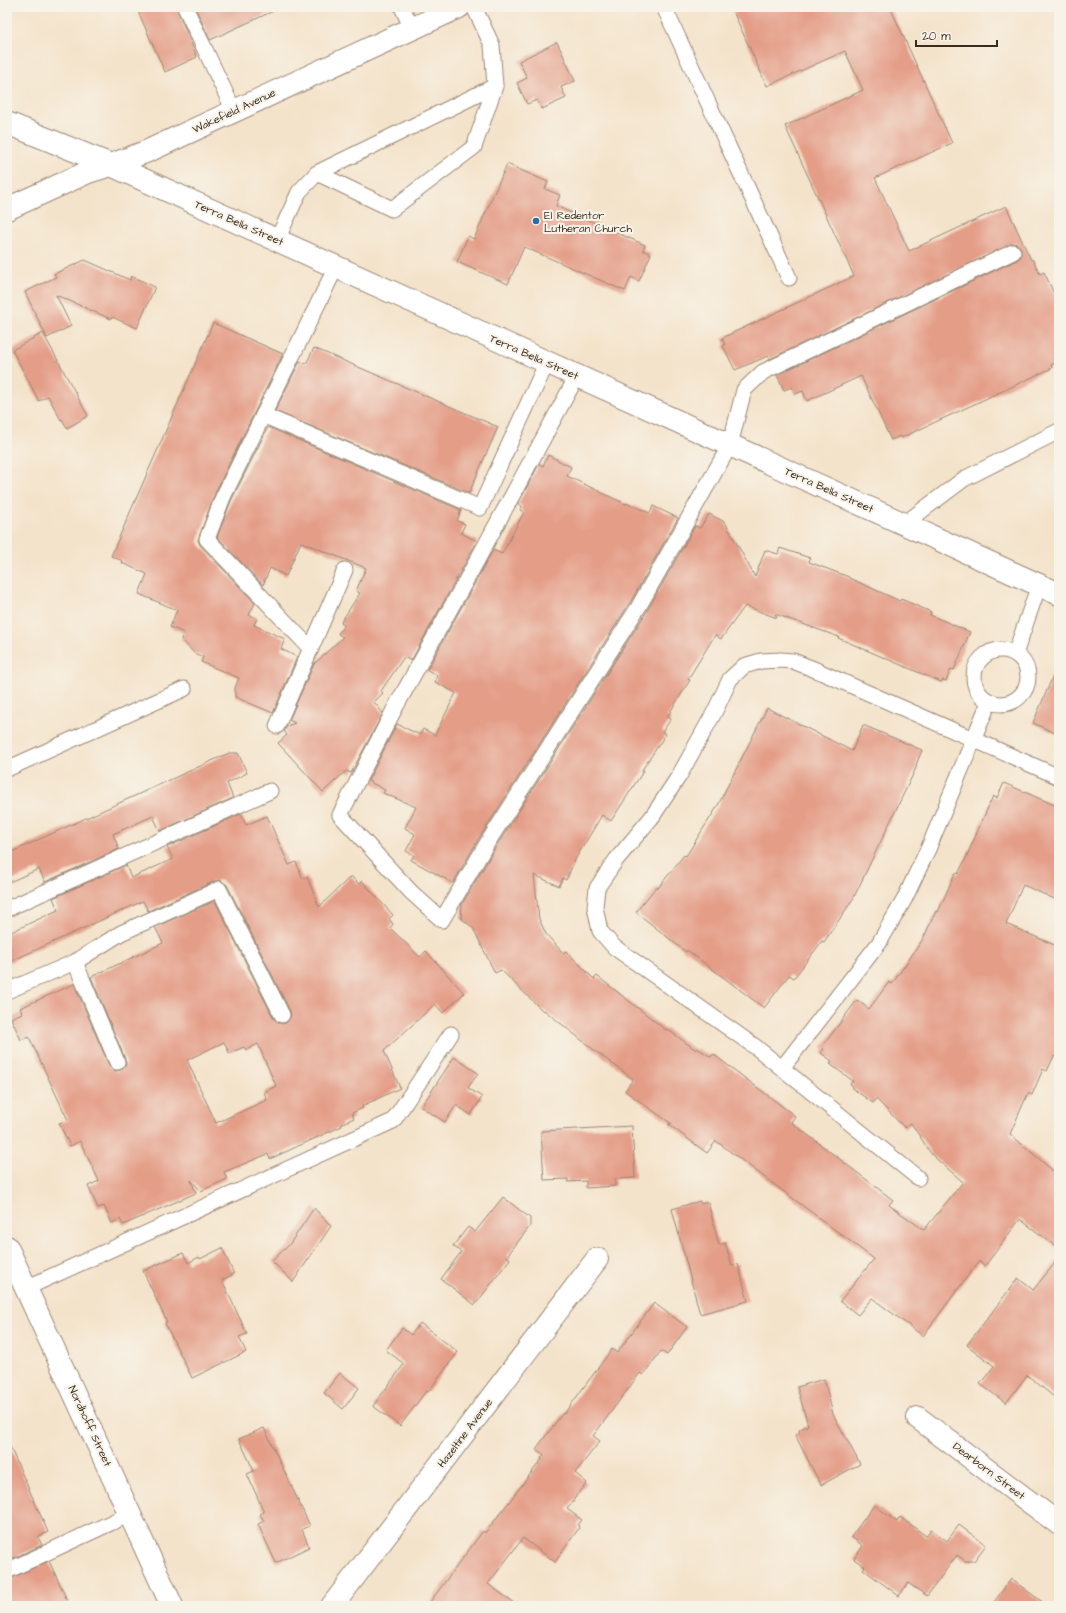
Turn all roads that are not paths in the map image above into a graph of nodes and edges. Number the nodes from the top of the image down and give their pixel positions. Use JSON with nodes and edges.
{"nodes":[{"id":1,"x":185,"y":7,"type":"edge"},
{"id":2,"x":402,"y":7,"type":"edge"},
{"id":3,"x":460,"y":7,"type":"edge"},
{"id":4,"x":474,"y":7,"type":"edge"},
{"id":5,"x":664,"y":7,"type":"edge"},
{"id":6,"x":412,"y":29,"type":"junction"},
{"id":7,"x":495,"y":86,"type":"junction"},
{"id":8,"x":234,"y":111,"type":"junction"},
{"id":9,"x":7,"y":123,"type":"edge"},
{"id":10,"x":111,"y":165,"type":"junction"},
{"id":11,"x":317,"y":173,"type":"junction"},
{"id":12,"x":7,"y":209,"type":"edge"},
{"id":13,"x":277,"y":240,"type":"junction"},
{"id":14,"x":1012,"y":252,"type":"dead end"},
{"id":15,"x":336,"y":267,"type":"junction"},
{"id":16,"x":789,"y":278,"type":"dead end"},
{"id":17,"x":547,"y":362,"type":"junction"},
{"id":18,"x":577,"y":376,"type":"junction"},
{"id":19,"x":263,"y":415,"type":"junction"},
{"id":20,"x":1059,"y":431,"type":"edge"},
{"id":21,"x":730,"y":445,"type":"junction"},
{"id":22,"x":904,"y":524,"type":"junction"},
{"id":23,"x":345,"y":570,"type":"dead end"},
{"id":24,"x":1039,"y":585,"type":"junction"},
{"id":25,"x":1059,"y":594,"type":"edge"},
{"id":26,"x":311,"y":649,"type":"junction"},
{"id":27,"x":1015,"y":654,"type":"junction"},
{"id":28,"x":184,"y":689,"type":"dead end"},
{"id":29,"x":990,"y":702,"type":"junction"},
{"id":30,"x":277,"y":726,"type":"dead end"},
{"id":31,"x":974,"y":740,"type":"junction"},
{"id":32,"x":7,"y":769,"type":"edge"},
{"id":33,"x":1059,"y":777,"type":"edge"},
{"id":34,"x":270,"y":791,"type":"dead end"},
{"id":35,"x":7,"y":910,"type":"edge"},
{"id":36,"x":75,"y":962,"type":"junction"},
{"id":37,"x":7,"y":991,"type":"edge"},
{"id":38,"x":282,"y":1014,"type":"dead end"},
{"id":39,"x":451,"y":1034,"type":"dead end"},
{"id":40,"x":117,"y":1062,"type":"dead end"},
{"id":41,"x":782,"y":1068,"type":"junction"},
{"id":42,"x":918,"y":1178,"type":"dead end"},
{"id":43,"x":7,"y":1247,"type":"edge"},
{"id":44,"x":597,"y":1259,"type":"dead end"},
{"id":45,"x":26,"y":1288,"type":"junction"},
{"id":46,"x":918,"y":1418,"type":"dead end"},
{"id":47,"x":130,"y":1514,"type":"junction"},
{"id":48,"x":1059,"y":1524,"type":"edge"},
{"id":49,"x":7,"y":1571,"type":"edge"},
{"id":50,"x":172,"y":1606,"type":"edge"},
{"id":51,"x":332,"y":1606,"type":"edge"}],
"edges":[{"from":1,"to":8,"type":"lane"},
{"from":2,"to":6,"type":"lane"},
{"from":3,"to":6,"type":"main road","name":"Wakefield Avenue"},
{"from":4,"to":7,"type":"lane"},
{"from":5,"to":16,"type":"lane"},
{"from":6,"to":8,"type":"main road","name":"Wakefield Avenue"},
{"from":7,"to":11,"type":"lane"},
{"from":7,"to":11,"type":"lane"},
{"from":8,"to":10,"type":"main road","name":"Wakefield Avenue"},
{"from":9,"to":10,"type":"main road","name":"Terra Bella Street"},
{"from":10,"to":12,"type":"main road","name":"Wakefield Avenue"},
{"from":10,"to":13,"type":"main road","name":"Terra Bella Street"},
{"from":11,"to":13,"type":"lane"},
{"from":13,"to":15,"type":"main road","name":"Terra Bella Street"},
{"from":14,"to":21,"type":"lane"},
{"from":15,"to":17,"type":"main road","name":"Terra Bella Street"},
{"from":15,"to":19,"type":"lane"},
{"from":17,"to":18,"type":"main road","name":"Terra Bella Street"},
{"from":17,"to":19,"type":"lane"},
{"from":18,"to":21,"type":"main road","name":"Terra Bella Street"},
{"from":18,"to":21,"type":"lane"},
{"from":19,"to":26,"type":"lane"},
{"from":20,"to":22,"type":"lane"},
{"from":21,"to":22,"type":"main road","name":"Terra Bella Street"},
{"from":22,"to":24,"type":"main road","name":"Terra Bella Street"},
{"from":23,"to":26,"type":"lane"},
{"from":24,"to":25,"type":"main road","name":"Terra Bella Street"},
{"from":24,"to":27,"type":"lane"},
{"from":26,"to":30,"type":"lane"},
{"from":27,"to":29,"type":"lane"},
{"from":27,"to":29,"type":"lane"},
{"from":28,"to":32,"type":"lane"},
{"from":29,"to":31,"type":"lane"},
{"from":31,"to":33,"type":"lane"},
{"from":31,"to":41,"type":"lane"},
{"from":31,"to":41,"type":"lane"},
{"from":34,"to":35,"type":"lane"},
{"from":36,"to":37,"type":"lane"},
{"from":36,"to":38,"type":"lane"},
{"from":36,"to":40,"type":"lane"},
{"from":39,"to":45,"type":"lane"},
{"from":41,"to":42,"type":"lane"},
{"from":43,"to":45,"type":"main road","name":"Nordhoff Street"},
{"from":44,"to":51,"type":"main road","name":"Hazeltine Avenue"},
{"from":45,"to":47,"type":"main road","name":"Nordhoff Street"},
{"from":46,"to":48,"type":"main road","name":"Dearborn Street"},
{"from":47,"to":49,"type":"lane"},
{"from":47,"to":50,"type":"main road","name":"Nordhoff Street"}]}
